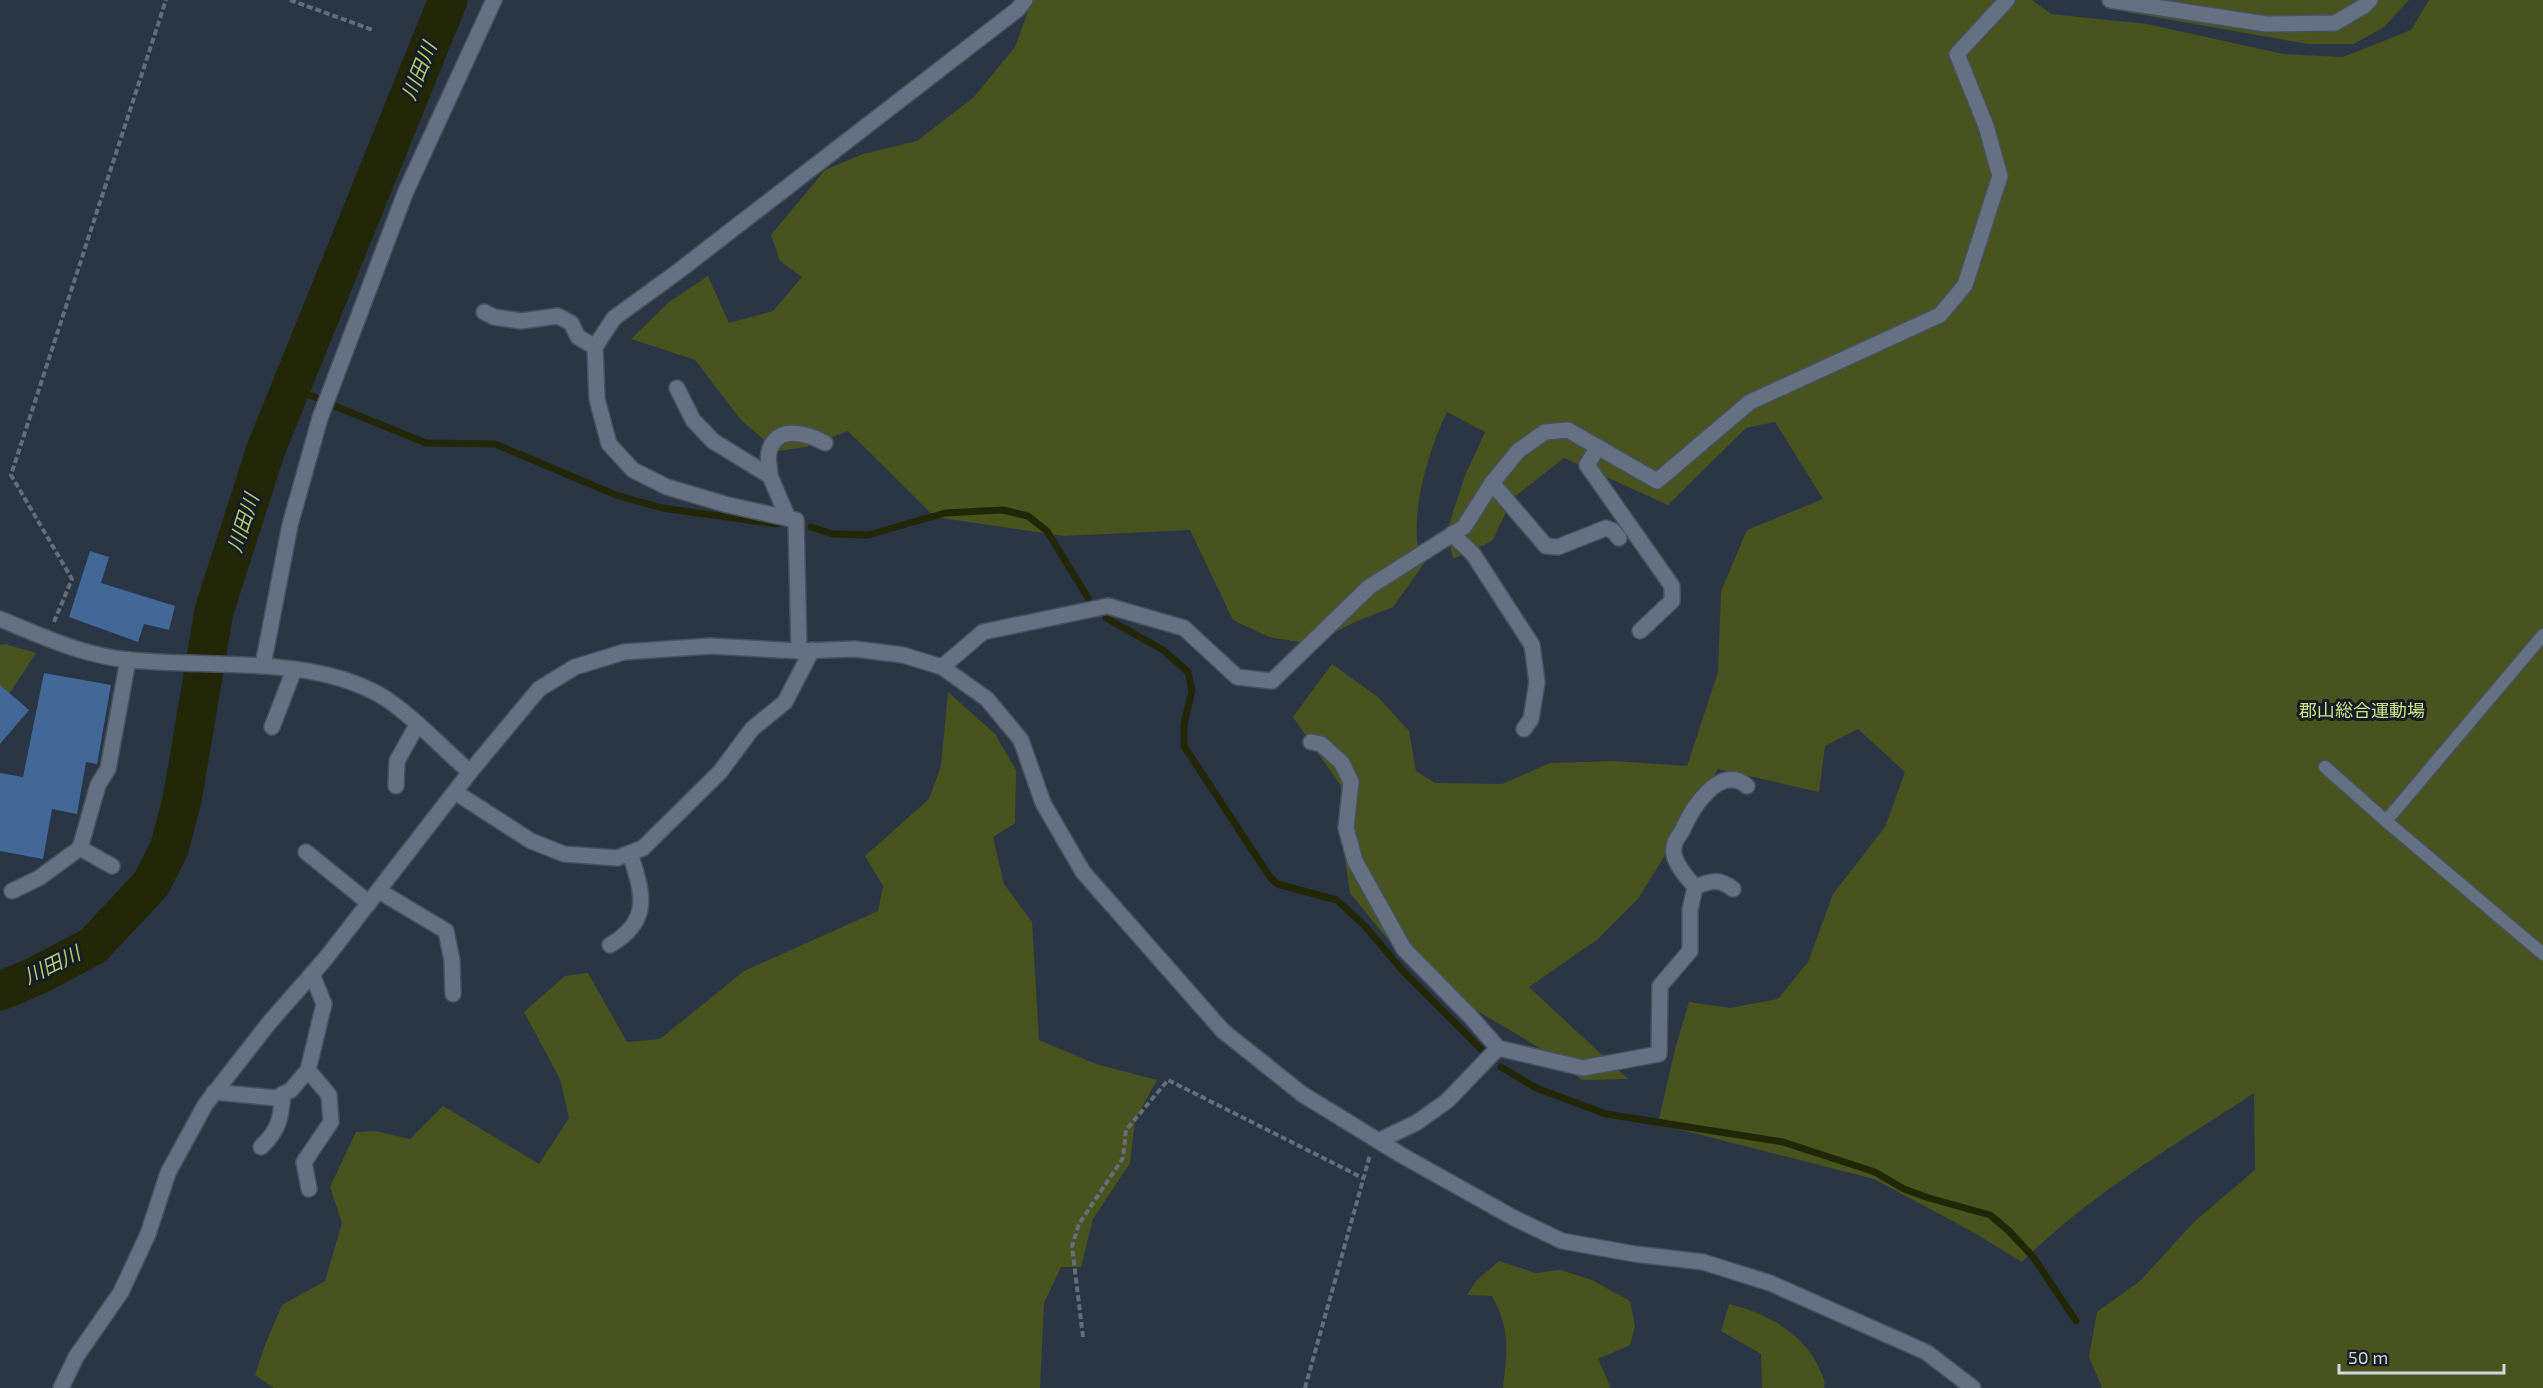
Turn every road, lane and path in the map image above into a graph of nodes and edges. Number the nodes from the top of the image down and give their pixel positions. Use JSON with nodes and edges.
{"nodes":[{"id":1,"x":166,"y":0,"type":"edge"},
{"id":2,"x":290,"y":0,"type":"edge"},
{"id":3,"x":494,"y":0,"type":"edge"},
{"id":4,"x":1025,"y":0,"type":"edge"},
{"id":5,"x":2007,"y":0,"type":"edge"},
{"id":6,"x":2110,"y":0,"type":"edge"},
{"id":7,"x":2370,"y":0,"type":"edge"},
{"id":8,"x":373,"y":30,"type":"dead end"},
{"id":9,"x":483,"y":312,"type":"dead end"},
{"id":10,"x":595,"y":347,"type":"junction"},
{"id":11,"x":677,"y":388,"type":"dead end"},
{"id":12,"x":825,"y":443,"type":"dead end"},
{"id":13,"x":1598,"y":447,"type":"junction"},
{"id":14,"x":771,"y":476,"type":"junction"},
{"id":15,"x":1492,"y":483,"type":"junction"},
{"id":16,"x":788,"y":518,"type":"junction"},
{"id":17,"x":1452,"y":534,"type":"junction"},
{"id":18,"x":1619,"y":538,"type":"dead end"},
{"id":19,"x":0,"y":619,"type":"edge"},
{"id":20,"x":1640,"y":631,"type":"dead end"},
{"id":21,"x":2543,"y":635,"type":"edge"},
{"id":22,"x":46,"y":640,"type":"junction"},
{"id":23,"x":806,"y":651,"type":"junction"},
{"id":24,"x":128,"y":660,"type":"junction"},
{"id":25,"x":257,"y":666,"type":"junction"},
{"id":26,"x":942,"y":667,"type":"junction"},
{"id":27,"x":294,"y":670,"type":"junction"},
{"id":28,"x":417,"y":725,"type":"junction"},
{"id":29,"x":272,"y":727,"type":"dead end"},
{"id":30,"x":1524,"y":729,"type":"dead end"},
{"id":31,"x":1311,"y":742,"type":"dead end"},
{"id":32,"x":2325,"y":767,"type":"dead end"},
{"id":33,"x":470,"y":772,"type":"junction"},
{"id":34,"x":396,"y":786,"type":"dead end"},
{"id":35,"x":1747,"y":786,"type":"dead end"},
{"id":36,"x":455,"y":792,"type":"junction"},
{"id":37,"x":2386,"y":821,"type":"junction"},
{"id":38,"x":80,"y":849,"type":"junction"},
{"id":39,"x":306,"y":852,"type":"dead end"},
{"id":40,"x":630,"y":853,"type":"junction"},
{"id":41,"x":112,"y":866,"type":"dead end"},
{"id":42,"x":1695,"y":887,"type":"junction"},
{"id":43,"x":1733,"y":889,"type":"dead end"},
{"id":44,"x":12,"y":891,"type":"dead end"},
{"id":45,"x":374,"y":897,"type":"junction"},
{"id":46,"x":610,"y":945,"type":"dead end"},
{"id":47,"x":2543,"y":954,"type":"edge"},
{"id":48,"x":312,"y":974,"type":"junction"},
{"id":49,"x":453,"y":994,"type":"dead end"},
{"id":50,"x":1498,"y":1048,"type":"junction"},
{"id":51,"x":308,"y":1070,"type":"junction"},
{"id":52,"x":214,"y":1092,"type":"junction"},
{"id":53,"x":283,"y":1094,"type":"junction"},
{"id":54,"x":1376,"y":1140,"type":"junction"},
{"id":55,"x":261,"y":1146,"type":"dead end"},
{"id":56,"x":1363,"y":1178,"type":"junction"},
{"id":57,"x":309,"y":1190,"type":"dead end"},
{"id":58,"x":1083,"y":1337,"type":"dead end"},
{"id":59,"x":61,"y":1388,"type":"edge"},
{"id":60,"x":1305,"y":1388,"type":"edge"},
{"id":61,"x":1973,"y":1388,"type":"edge"}],
"edges":[{"from":1,"to":22,"type":"path"},
{"from":2,"to":8,"type":"path"},
{"from":3,"to":25,"type":"street"},
{"from":4,"to":10,"type":"street"},
{"from":5,"to":13,"type":"street"},
{"from":6,"to":7,"type":"street"},
{"from":9,"to":10,"type":"street"},
{"from":10,"to":16,"type":"street"},
{"from":11,"to":14,"type":"street"},
{"from":12,"to":14,"type":"street"},
{"from":13,"to":15,"type":"street"},
{"from":13,"to":20,"type":"street"},
{"from":14,"to":16,"type":"street"},
{"from":15,"to":17,"type":"street"},
{"from":15,"to":18,"type":"street"},
{"from":16,"to":23,"type":"street"},
{"from":17,"to":26,"type":"street"},
{"from":17,"to":30,"type":"street"},
{"from":19,"to":22,"type":"street"},
{"from":21,"to":37,"type":"lane"},
{"from":22,"to":24,"type":"street"},
{"from":23,"to":26,"type":"street"},
{"from":23,"to":33,"type":"street"},
{"from":23,"to":40,"type":"street"},
{"from":24,"to":25,"type":"street"},
{"from":24,"to":38,"type":"street"},
{"from":25,"to":27,"type":"street"},
{"from":26,"to":54,"type":"street"},
{"from":27,"to":28,"type":"street"},
{"from":27,"to":29,"type":"street"},
{"from":28,"to":33,"type":"street"},
{"from":28,"to":34,"type":"street"},
{"from":31,"to":50,"type":"street"},
{"from":32,"to":37,"type":"lane"},
{"from":33,"to":36,"type":"street"},
{"from":35,"to":42,"type":"street"},
{"from":36,"to":40,"type":"street"},
{"from":36,"to":45,"type":"street"},
{"from":37,"to":47,"type":"lane"},
{"from":38,"to":41,"type":"street"},
{"from":38,"to":44,"type":"street"},
{"from":39,"to":45,"type":"street"},
{"from":40,"to":46,"type":"street"},
{"from":42,"to":43,"type":"street"},
{"from":42,"to":50,"type":"street"},
{"from":45,"to":48,"type":"street"},
{"from":45,"to":49,"type":"street"},
{"from":48,"to":51,"type":"street"},
{"from":48,"to":52,"type":"street"},
{"from":50,"to":54,"type":"street"},
{"from":51,"to":53,"type":"street"},
{"from":51,"to":57,"type":"street"},
{"from":52,"to":53,"type":"street"},
{"from":52,"to":59,"type":"street"},
{"from":53,"to":55,"type":"street"},
{"from":54,"to":56,"type":"path"},
{"from":54,"to":61,"type":"street"},
{"from":56,"to":58,"type":"path"},
{"from":56,"to":60,"type":"path"}]}
